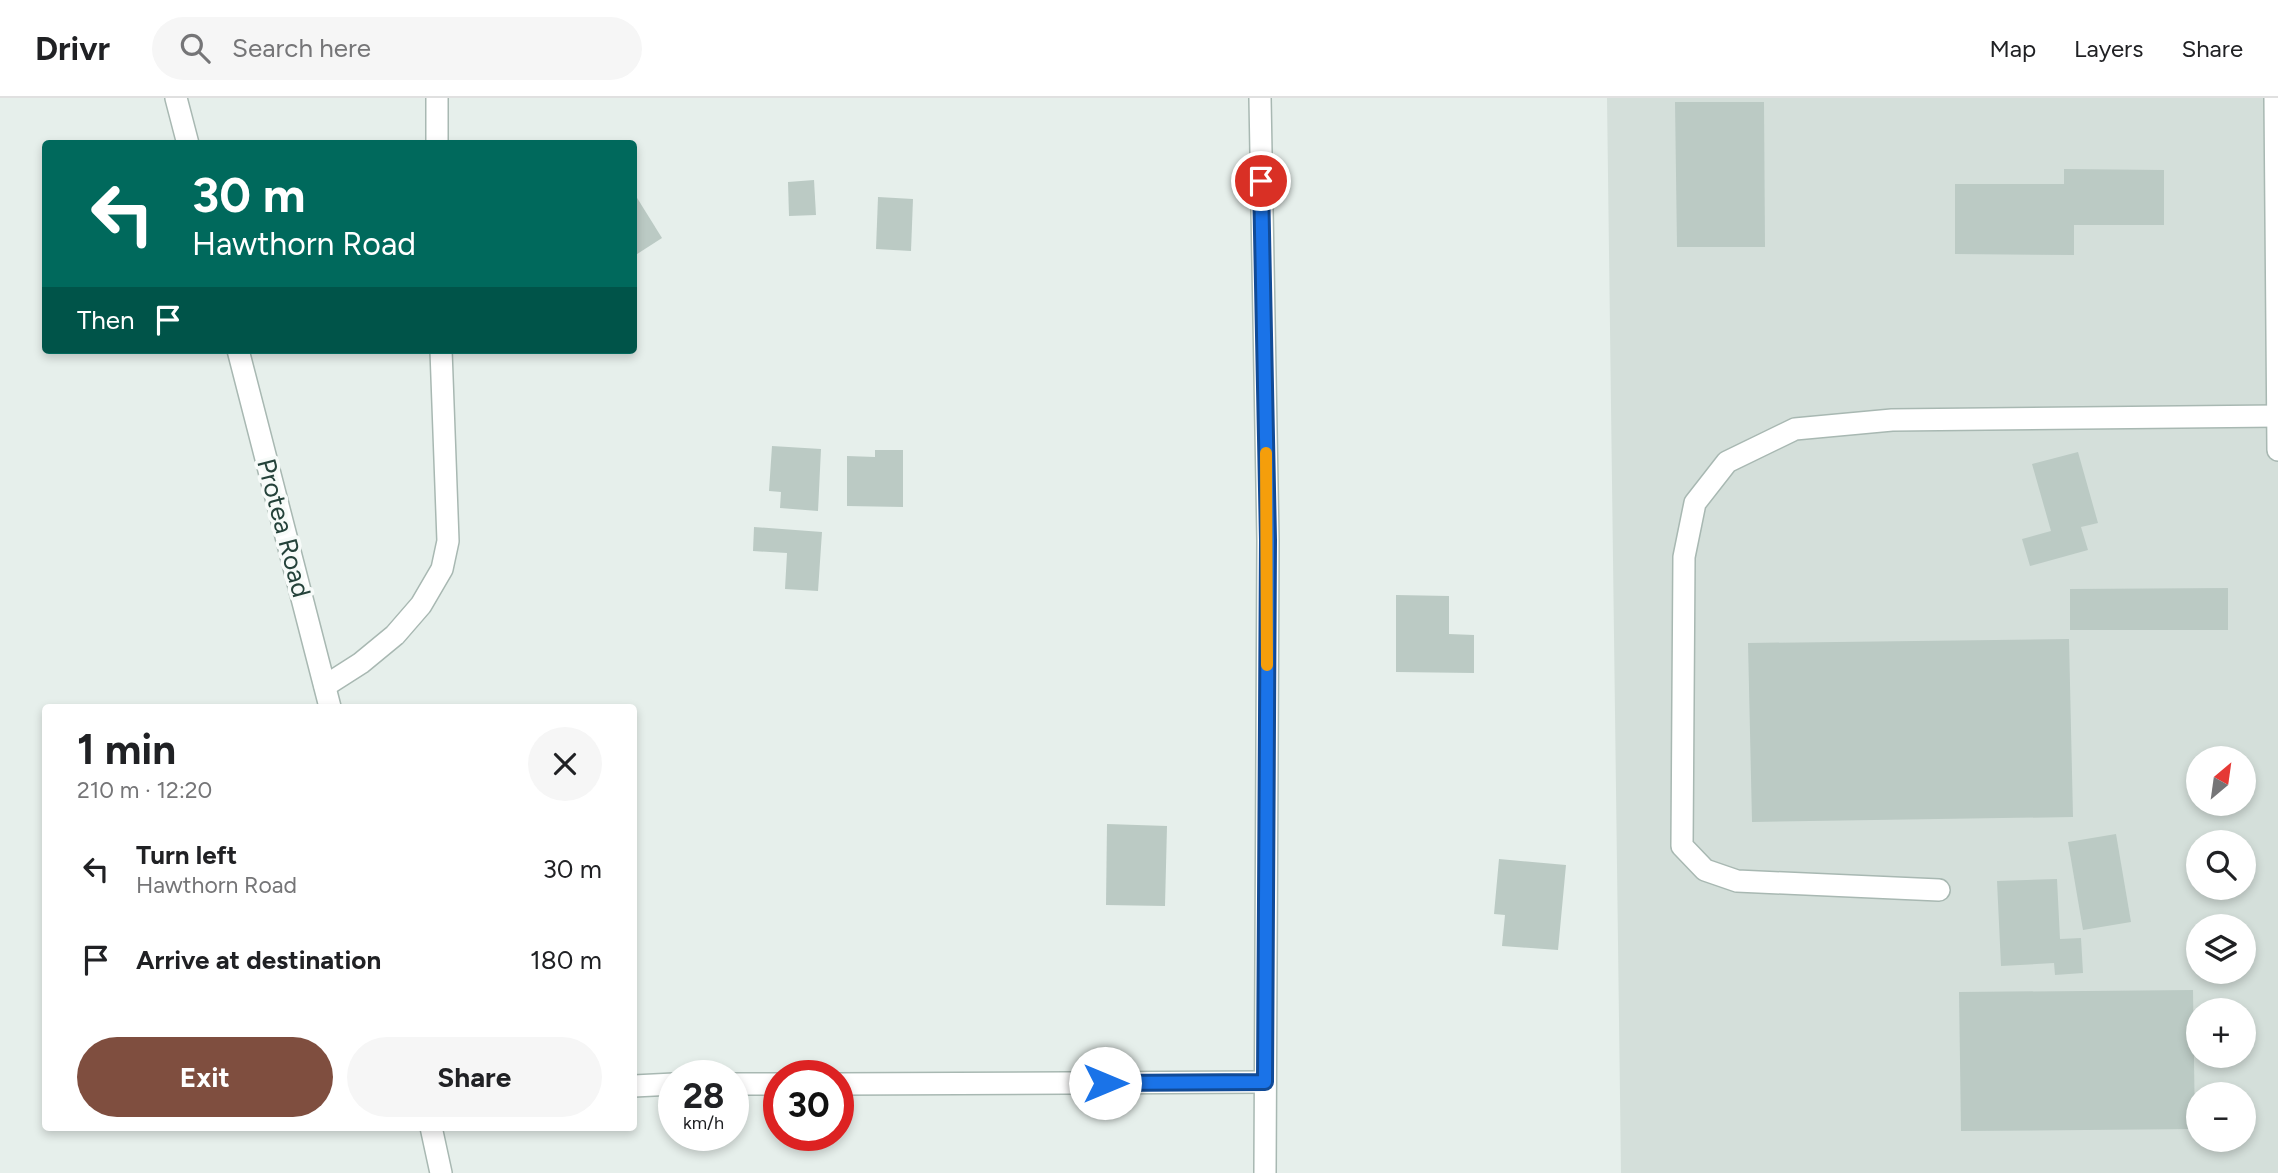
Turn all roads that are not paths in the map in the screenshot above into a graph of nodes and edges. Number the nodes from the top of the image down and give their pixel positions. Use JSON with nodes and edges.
{"nodes":[{"id":1,"x":177,"y":98,"type":"edge"},
{"id":2,"x":437,"y":98,"type":"edge"},
{"id":3,"x":1260,"y":98,"type":"edge"},
{"id":4,"x":2275,"y":98,"type":"edge"},
{"id":5,"x":187,"y":140,"type":"edge"},
{"id":6,"x":437,"y":140,"type":"edge"},
{"id":7,"x":239,"y":354,"type":"edge"},
{"id":8,"x":441,"y":354,"type":"edge"},
{"id":9,"x":2278,"y":416,"type":"edge"},
{"id":10,"x":2278,"y":450,"type":"edge"},
{"id":11,"x":325,"y":686,"type":"junction"},
{"id":12,"x":329,"y":704,"type":"edge"},
{"id":13,"x":1939,"y":890,"type":"dead end"},
{"id":14,"x":1265,"y":1082,"type":"junction"},
{"id":15,"x":854,"y":1084,"type":"edge"},
{"id":16,"x":658,"y":1085,"type":"edge"},
{"id":17,"x":637,"y":1086,"type":"edge"},
{"id":18,"x":432,"y":1131,"type":"edge"},
{"id":19,"x":441,"y":1173,"type":"edge"},
{"id":20,"x":1265,"y":1173,"type":"edge"}],
"edges":[{"from":1,"to":5,"type":"street"},
{"from":2,"to":6,"type":"street"},
{"from":3,"to":14,"type":"street"},
{"from":4,"to":9,"type":"street"},
{"from":7,"to":11,"type":"street","name":"Protea Road"},
{"from":8,"to":11,"type":"street"},
{"from":9,"to":10,"type":"street"},
{"from":9,"to":13,"type":"street"},
{"from":11,"to":12,"type":"street","name":"Protea Road"},
{"from":14,"to":15,"type":"street"},
{"from":14,"to":20,"type":"street"},
{"from":16,"to":17,"type":"street"},
{"from":18,"to":19,"type":"street"}]}
